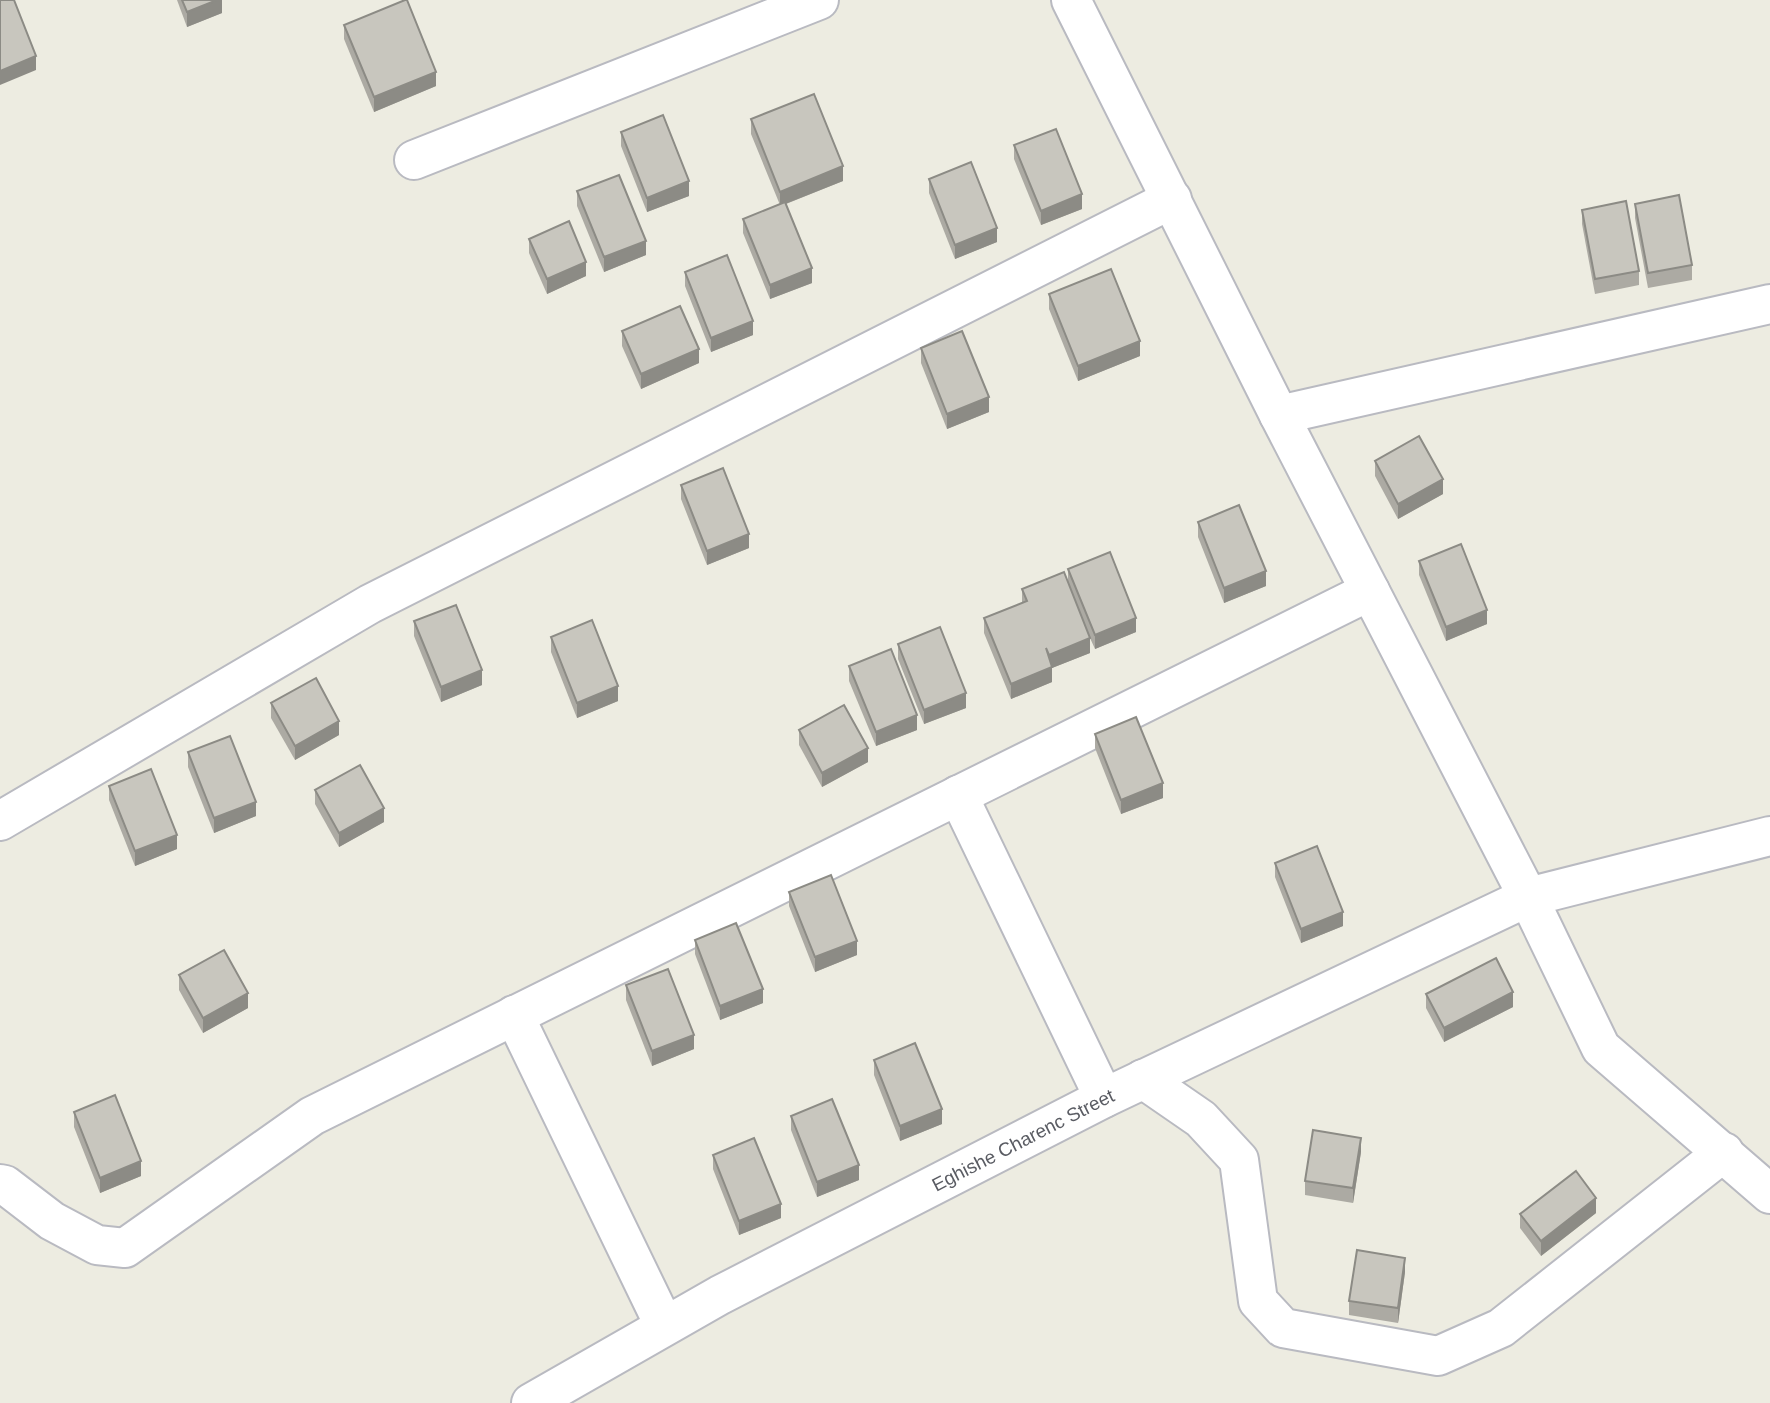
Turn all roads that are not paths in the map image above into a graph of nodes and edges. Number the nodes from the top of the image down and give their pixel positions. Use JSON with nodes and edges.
{"nodes":[{"id":1,"x":819,"y":0,"type":"edge"},
{"id":2,"x":1070,"y":0,"type":"edge"},
{"id":3,"x":414,"y":160,"type":"dead end"},
{"id":4,"x":1172,"y":199,"type":"junction"},
{"id":5,"x":1770,"y":304,"type":"edge"},
{"id":6,"x":1279,"y":415,"type":"junction"},
{"id":7,"x":1370,"y":590,"type":"junction"},
{"id":8,"x":958,"y":795,"type":"junction"},
{"id":9,"x":0,"y":821,"type":"edge"},
{"id":10,"x":1770,"y":836,"type":"edge"},
{"id":11,"x":1528,"y":897,"type":"junction"},
{"id":12,"x":514,"y":1015,"type":"junction"},
{"id":13,"x":1143,"y":1079,"type":"junction"},
{"id":14,"x":1104,"y":1098,"type":"junction"},
{"id":15,"x":1724,"y":1152,"type":"junction"},
{"id":16,"x":0,"y":1184,"type":"edge"},
{"id":17,"x":1770,"y":1194,"type":"edge"},
{"id":18,"x":664,"y":1325,"type":"junction"},
{"id":19,"x":531,"y":1403,"type":"edge"}],
"edges":[{"from":1,"to":3,"type":"street"},
{"from":2,"to":4,"type":"street"},
{"from":4,"to":6,"type":"street"},
{"from":4,"to":9,"type":"street"},
{"from":5,"to":6,"type":"street"},
{"from":6,"to":7,"type":"street"},
{"from":7,"to":8,"type":"street"},
{"from":7,"to":11,"type":"street"},
{"from":8,"to":12,"type":"street"},
{"from":8,"to":14,"type":"street"},
{"from":10,"to":11,"type":"street","name":"Eghishe Charenc Street"},
{"from":11,"to":13,"type":"street","name":"Eghishe Charenc Street"},
{"from":11,"to":15,"type":"street"},
{"from":12,"to":16,"type":"street"},
{"from":12,"to":18,"type":"street"},
{"from":13,"to":14,"type":"street","name":"Eghishe Charenc Street"},
{"from":13,"to":15,"type":"street"},
{"from":14,"to":18,"type":"street","name":"Eghishe Charenc Street"},
{"from":15,"to":17,"type":"street"},
{"from":18,"to":19,"type":"street","name":"Eghishe Charenc Street"}]}
